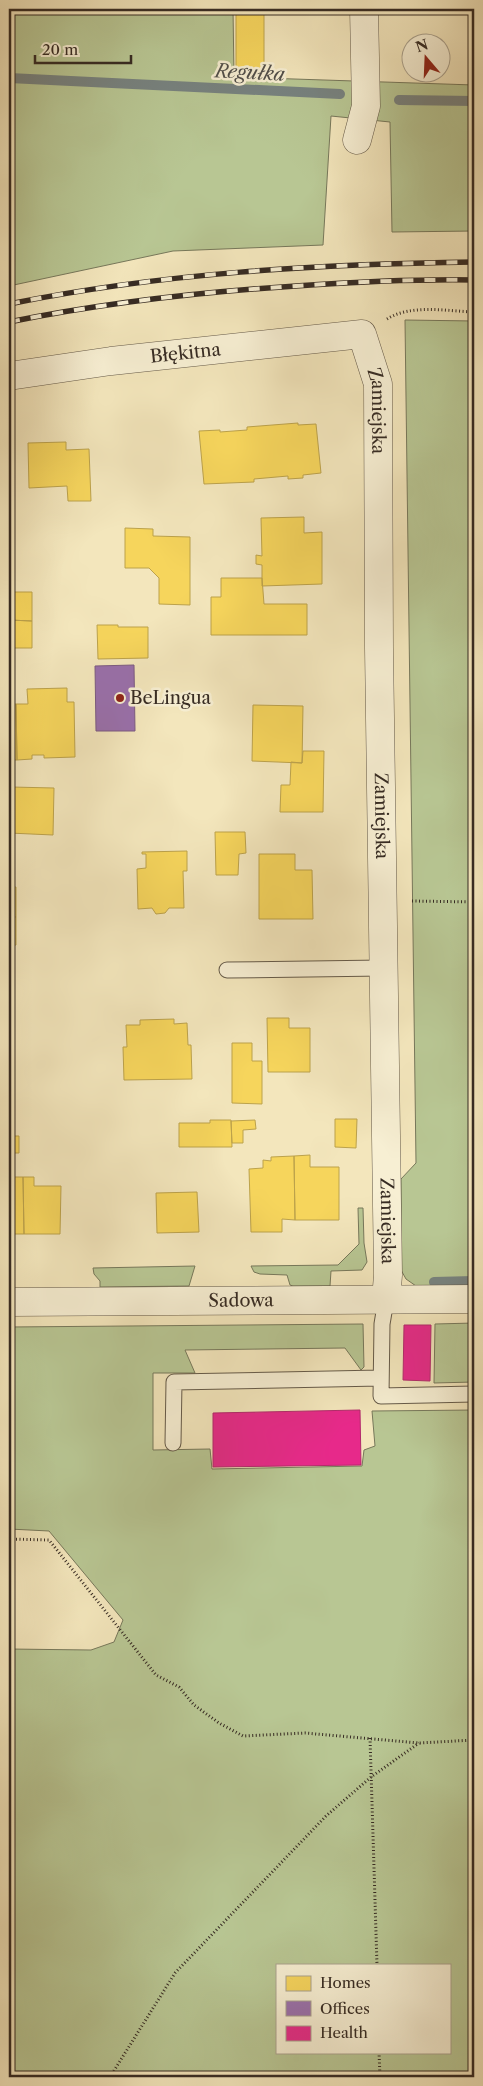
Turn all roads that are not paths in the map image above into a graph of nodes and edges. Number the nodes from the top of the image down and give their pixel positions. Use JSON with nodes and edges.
{"nodes":[{"id":1,"x":364,"y":9,"type":"edge"},
{"id":2,"x":357,"y":140,"type":"dead end"},
{"id":3,"x":362,"y":334,"type":"joint"},
{"id":4,"x":9,"y":376,"type":"edge"},
{"id":5,"x":384,"y":968,"type":"junction"},
{"id":6,"x":227,"y":970,"type":"dead end"},
{"id":7,"x":474,"y":1299,"type":"edge"},
{"id":8,"x":386,"y":1300,"type":"junction"},
{"id":9,"x":9,"y":1302,"type":"edge"},
{"id":10,"x":380,"y":1378,"type":"junction"},
{"id":11,"x":474,"y":1394,"type":"edge"},
{"id":12,"x":173,"y":1443,"type":"dead end"}],
"edges":[{"from":1,"to":2,"type":"street"},
{"from":3,"to":4,"type":"street","name":"Błękitna"},
{"from":3,"to":5,"type":"street","name":"Zamiejska"},
{"from":5,"to":6,"type":"lane"},
{"from":5,"to":8,"type":"street","name":"Zamiejska"},
{"from":7,"to":8,"type":"street","name":"Sadowa"},
{"from":8,"to":9,"type":"street","name":"Sadowa"},
{"from":8,"to":10,"type":"lane"},
{"from":10,"to":11,"type":"lane"},
{"from":10,"to":12,"type":"lane"}]}
